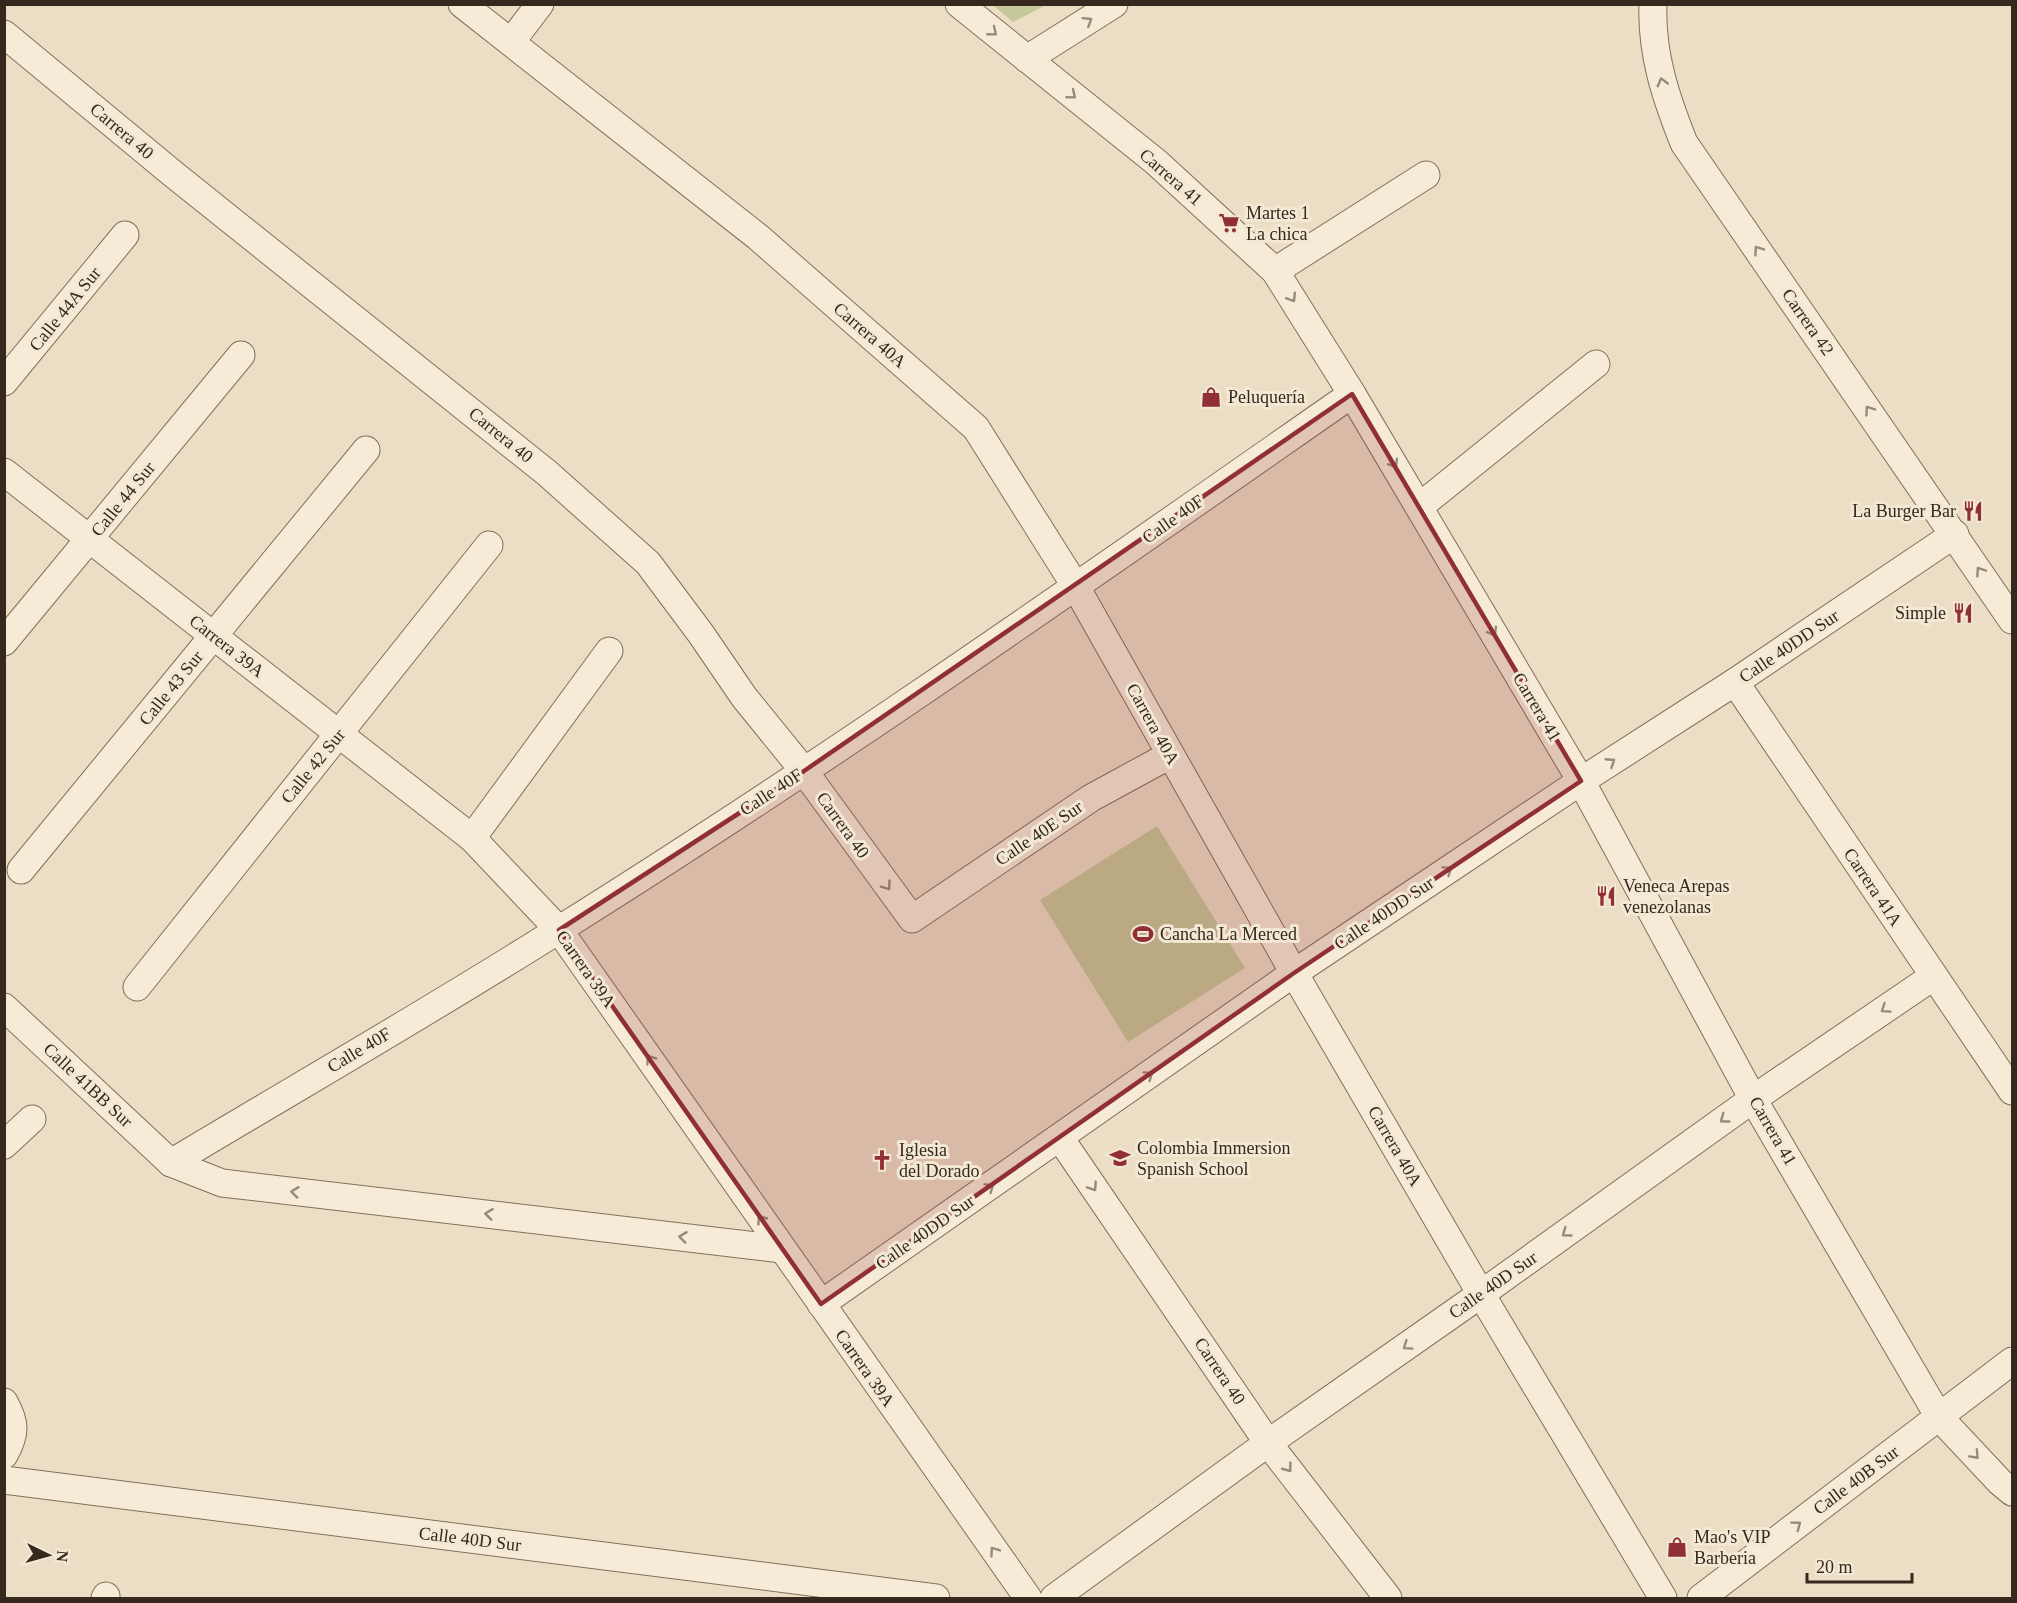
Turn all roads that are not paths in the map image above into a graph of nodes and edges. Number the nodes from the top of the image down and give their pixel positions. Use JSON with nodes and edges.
{"nodes":[{"id":1,"x":462,"y":4,"type":"edge"},
{"id":2,"x":540,"y":4,"type":"edge"},
{"id":3,"x":960,"y":4,"type":"edge"},
{"id":4,"x":1114,"y":4,"type":"edge"},
{"id":5,"x":1653,"y":4,"type":"edge"},
{"id":6,"x":4,"y":34,"type":"edge"},
{"id":7,"x":512,"y":42,"type":"junction"},
{"id":8,"x":1027,"y":59,"type":"junction"},
{"id":9,"x":1426,"y":175,"type":"dead end"},
{"id":10,"x":125,"y":235,"type":"dead end"},
{"id":11,"x":1275,"y":271,"type":"junction"},
{"id":12,"x":241,"y":355,"type":"dead end"},
{"id":13,"x":1596,"y":364,"type":"dead end"},
{"id":14,"x":4,"y":382,"type":"edge"},
{"id":15,"x":1352,"y":394,"type":"junction"},
{"id":16,"x":366,"y":450,"type":"dead end"},
{"id":17,"x":4,"y":472,"type":"edge"},
{"id":18,"x":1419,"y":507,"type":"junction"},
{"id":19,"x":1955,"y":534,"type":"junction"},
{"id":20,"x":90,"y":538,"type":"junction"},
{"id":21,"x":489,"y":544,"type":"dead end"},
{"id":22,"x":1076,"y":586,"type":"junction"},
{"id":23,"x":2013,"y":620,"type":"edge"},
{"id":24,"x":214,"y":636,"type":"junction"},
{"id":25,"x":4,"y":642,"type":"edge"},
{"id":26,"x":609,"y":651,"type":"dead end"},
{"id":27,"x":1736,"y":682,"type":"junction"},
{"id":28,"x":339,"y":734,"type":"junction"},
{"id":29,"x":1170,"y":755,"type":"junction"},
{"id":30,"x":804,"y":771,"type":"junction"},
{"id":31,"x":1581,"y":781,"type":"junction"},
{"id":32,"x":472,"y":838,"type":"junction"},
{"id":33,"x":21,"y":870,"type":"dead end"},
{"id":34,"x":912,"y":919,"type":"joint"},
{"id":35,"x":559,"y":930,"type":"junction"},
{"id":36,"x":1294,"y":973,"type":"junction"},
{"id":37,"x":1934,"y":976,"type":"junction"},
{"id":38,"x":137,"y":987,"type":"dead end"},
{"id":39,"x":4,"y":1007,"type":"edge"},
{"id":40,"x":2013,"y":1091,"type":"edge"},
{"id":41,"x":1753,"y":1098,"type":"junction"},
{"id":42,"x":32,"y":1119,"type":"dead end"},
{"id":43,"x":1060,"y":1138,"type":"junction"},
{"id":44,"x":4,"y":1145,"type":"edge"},
{"id":45,"x":171,"y":1163,"type":"junction"},
{"id":46,"x":782,"y":1249,"type":"junction"},
{"id":47,"x":1481,"y":1294,"type":"junction"},
{"id":48,"x":821,"y":1304,"type":"junction"},
{"id":49,"x":2013,"y":1362,"type":"edge"},
{"id":50,"x":4,"y":1402,"type":"edge"},
{"id":51,"x":1938,"y":1417,"type":"junction"},
{"id":52,"x":1269,"y":1443,"type":"junction"},
{"id":53,"x":4,"y":1455,"type":"edge"},
{"id":54,"x":4,"y":1480,"type":"edge"},
{"id":55,"x":2013,"y":1492,"type":"edge"},
{"id":56,"x":936,"y":1599,"type":"edge"},
{"id":57,"x":1028,"y":1599,"type":"edge"},
{"id":58,"x":1054,"y":1599,"type":"edge"},
{"id":59,"x":1388,"y":1599,"type":"edge"},
{"id":60,"x":1664,"y":1599,"type":"edge"},
{"id":61,"x":1701,"y":1599,"type":"edge"}],
"edges":[{"from":1,"to":7,"type":"street","name":"Carrera 40A"},
{"from":2,"to":7,"type":"street"},
{"from":3,"to":8,"type":"street","name":"Carrera 41","one_way":true},
{"from":8,"to":4,"type":"street","one_way":true},
{"from":19,"to":5,"type":"street","name":"Carrera 42","one_way":true},
{"from":6,"to":30,"type":"street","name":"Carrera 40"},
{"from":7,"to":22,"type":"street","name":"Carrera 40A"},
{"from":8,"to":11,"type":"street","name":"Carrera 41","one_way":true},
{"from":9,"to":11,"type":"street"},
{"from":10,"to":14,"type":"street","name":"Calle 44A Sur"},
{"from":11,"to":15,"type":"street","name":"Carrera 41","one_way":true},
{"from":12,"to":20,"type":"street","name":"Calle 44 Sur"},
{"from":13,"to":18,"type":"street"},
{"from":15,"to":18,"type":"street","name":"Carrera 41","one_way":true},
{"from":15,"to":22,"type":"street","name":"Calle 40F"},
{"from":16,"to":24,"type":"street","name":"Calle 43 Sur"},
{"from":17,"to":20,"type":"street","name":"Carrera 39A"},
{"from":18,"to":31,"type":"street","name":"Carrera 41","one_way":true},
{"from":23,"to":19,"type":"street","name":"Carrera 42","one_way":true},
{"from":19,"to":27,"type":"street","name":"Calle 40DD Sur"},
{"from":20,"to":24,"type":"street","name":"Carrera 39A"},
{"from":20,"to":25,"type":"street","name":"Calle 44 Sur"},
{"from":21,"to":28,"type":"street","name":"Calle 42 Sur"},
{"from":22,"to":29,"type":"street","name":"Carrera 40A"},
{"from":22,"to":30,"type":"street","name":"Calle 40F"},
{"from":24,"to":28,"type":"street","name":"Carrera 39A"},
{"from":24,"to":33,"type":"street","name":"Calle 43 Sur"},
{"from":26,"to":32,"type":"street"},
{"from":31,"to":27,"type":"street","name":"Calle 40DD Sur","one_way":true},
{"from":27,"to":37,"type":"street","name":"Carrera 41A"},
{"from":28,"to":32,"type":"street","name":"Carrera 39A"},
{"from":28,"to":38,"type":"street","name":"Calle 42 Sur"},
{"from":29,"to":34,"type":"street","name":"Calle 40E Sur"},
{"from":29,"to":36,"type":"street","name":"Carrera 40A"},
{"from":30,"to":34,"type":"street","name":"Carrera 40","one_way":true},
{"from":30,"to":35,"type":"street","name":"Calle 40F"},
{"from":36,"to":31,"type":"street","name":"Calle 40DD Sur","one_way":true},
{"from":31,"to":41,"type":"street","name":"Carrera 41"},
{"from":32,"to":35,"type":"street","name":"Carrera 39A"},
{"from":35,"to":45,"type":"street","name":"Calle 40F"},
{"from":46,"to":35,"type":"street","name":"Carrera 39A","one_way":true},
{"from":43,"to":36,"type":"street","name":"Calle 40DD Sur","one_way":true},
{"from":36,"to":47,"type":"street","name":"Carrera 40A"},
{"from":37,"to":40,"type":"street","name":"Carrera 41A"},
{"from":37,"to":41,"type":"street","name":"Calle 40D Sur","one_way":true},
{"from":39,"to":45,"type":"street","name":"Calle 41BB Sur"},
{"from":41,"to":47,"type":"street","name":"Calle 40D Sur","one_way":true},
{"from":41,"to":51,"type":"street","name":"Carrera 41"},
{"from":42,"to":44,"type":"street"},
{"from":48,"to":43,"type":"street","name":"Calle 40DD Sur","one_way":true},
{"from":43,"to":52,"type":"street","name":"Carrera 40","one_way":true},
{"from":46,"to":45,"type":"street","one_way":true},
{"from":46,"to":48,"type":"street","name":"Carrera 39A"},
{"from":47,"to":52,"type":"street","name":"Calle 40D Sur","one_way":true},
{"from":47,"to":60,"type":"street","name":"Carrera 40A"},
{"from":57,"to":48,"type":"street","name":"Carrera 39A","one_way":true},
{"from":49,"to":51,"type":"street","name":"Calle 40B Sur"},
{"from":50,"to":53,"type":"street"},
{"from":51,"to":55,"type":"street","name":"Carrera 41","one_way":true},
{"from":61,"to":51,"type":"street","name":"Calle 40B Sur","one_way":true},
{"from":52,"to":58,"type":"street","name":"Calle 40D Sur"},
{"from":52,"to":59,"type":"street","name":"Carrera 40","one_way":true},
{"from":54,"to":56,"type":"street","name":"Calle 40D Sur"}]}
